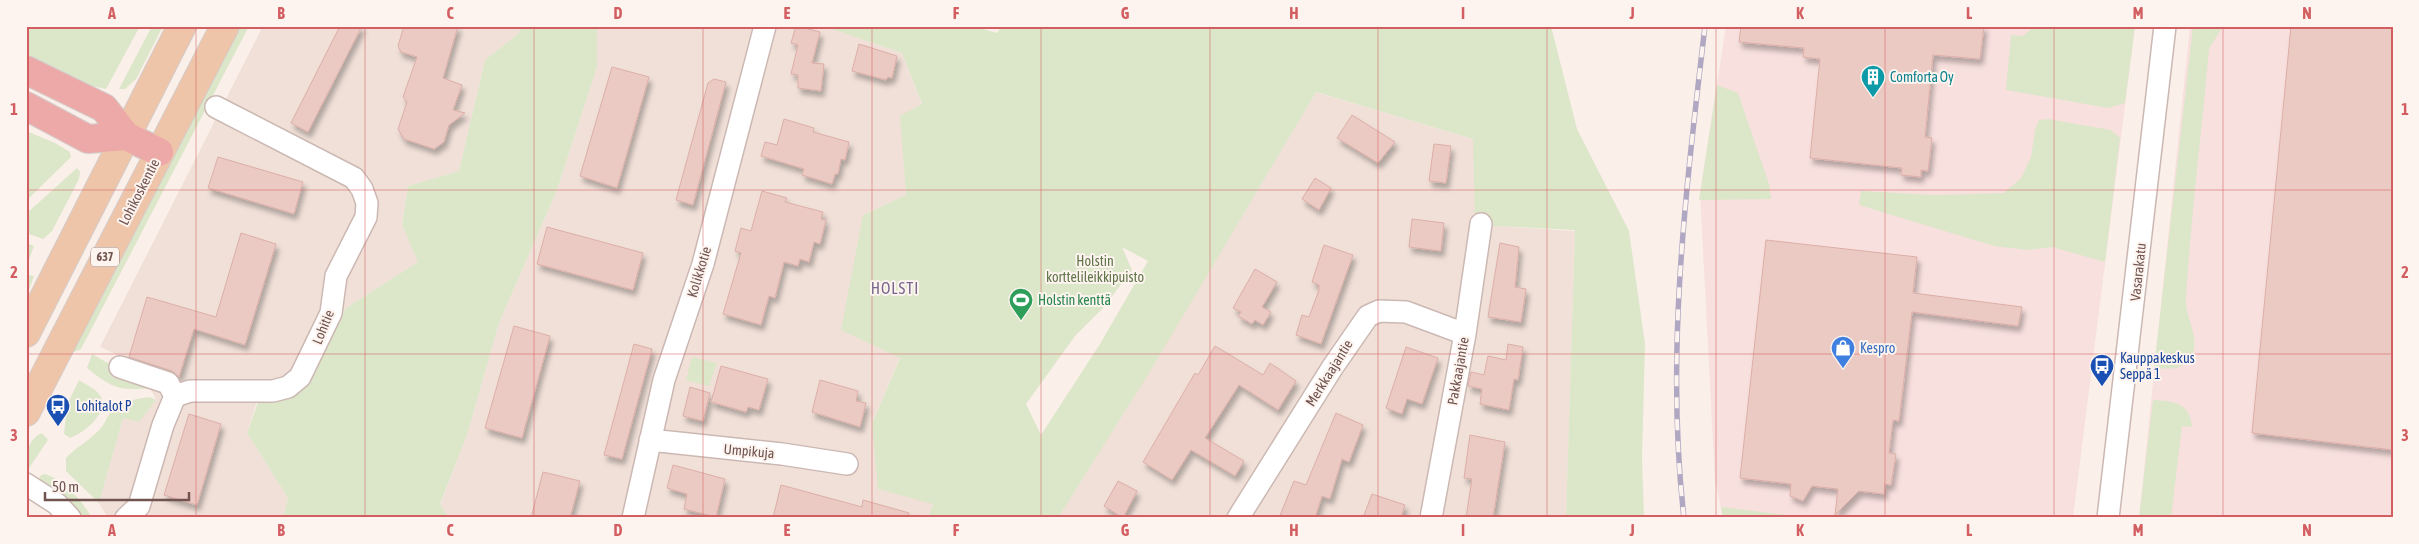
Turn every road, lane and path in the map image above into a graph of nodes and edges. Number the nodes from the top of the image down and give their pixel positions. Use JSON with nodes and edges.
{"nodes":[{"id":1,"x":182,"y":26,"type":"edge"},
{"id":2,"x":225,"y":26,"type":"edge"},
{"id":3,"x":765,"y":26,"type":"edge"},
{"id":4,"x":2165,"y":26,"type":"edge"},
{"id":5,"x":26,"y":70,"type":"edge"},
{"id":6,"x":26,"y":106,"type":"edge"},
{"id":7,"x":216,"y":107,"type":"dead end"},
{"id":8,"x":126,"y":136,"type":"junction"},
{"id":9,"x":159,"y":152,"type":"junction"},
{"id":10,"x":1481,"y":224,"type":"dead end"},
{"id":11,"x":26,"y":333,"type":"edge"},
{"id":12,"x":1465,"y":334,"type":"junction"},
{"id":13,"x":120,"y":367,"type":"dead end"},
{"id":14,"x":175,"y":396,"type":"junction"},
{"id":15,"x":26,"y":412,"type":"edge"},
{"id":16,"x":650,"y":440,"type":"junction"},
{"id":17,"x":847,"y":464,"type":"dead end"},
{"id":18,"x":26,"y":484,"type":"edge"},
{"id":19,"x":70,"y":518,"type":"edge"},
{"id":20,"x":126,"y":518,"type":"edge"},
{"id":21,"x":633,"y":518,"type":"edge"},
{"id":22,"x":1238,"y":518,"type":"edge"},
{"id":23,"x":1431,"y":518,"type":"edge"},
{"id":24,"x":2108,"y":518,"type":"edge"}],
"edges":[{"from":1,"to":8,"type":"main road","number":"637"},
{"from":2,"to":9,"type":"main road","name":"Lohikoskentie","number":"637"},
{"from":3,"to":16,"type":"street","name":"Kolikkotie"},
{"from":4,"to":24,"type":"street","name":"Vasarakatu"},
{"from":5,"to":8,"type":"highway"},
{"from":6,"to":8,"type":"highway"},
{"from":7,"to":14,"type":"street","name":"Lohitie"},
{"from":8,"to":9,"type":"highway"},
{"from":8,"to":11,"type":"main road","number":"637"},
{"from":9,"to":15,"type":"main road","name":"Lohikoskentie","number":"637"},
{"from":10,"to":12,"type":"street","name":"Pakkaajantie"},
{"from":12,"to":22,"type":"street","name":"Merkkaajantie"},
{"from":12,"to":23,"type":"street","name":"Pakkaajantie"},
{"from":13,"to":14,"type":"street"},
{"from":14,"to":20,"type":"street"},
{"from":16,"to":17,"type":"street","name":"Umpikuja"},
{"from":16,"to":21,"type":"street","name":"Kolikkotie"},
{"from":18,"to":19,"type":"street"}]}
